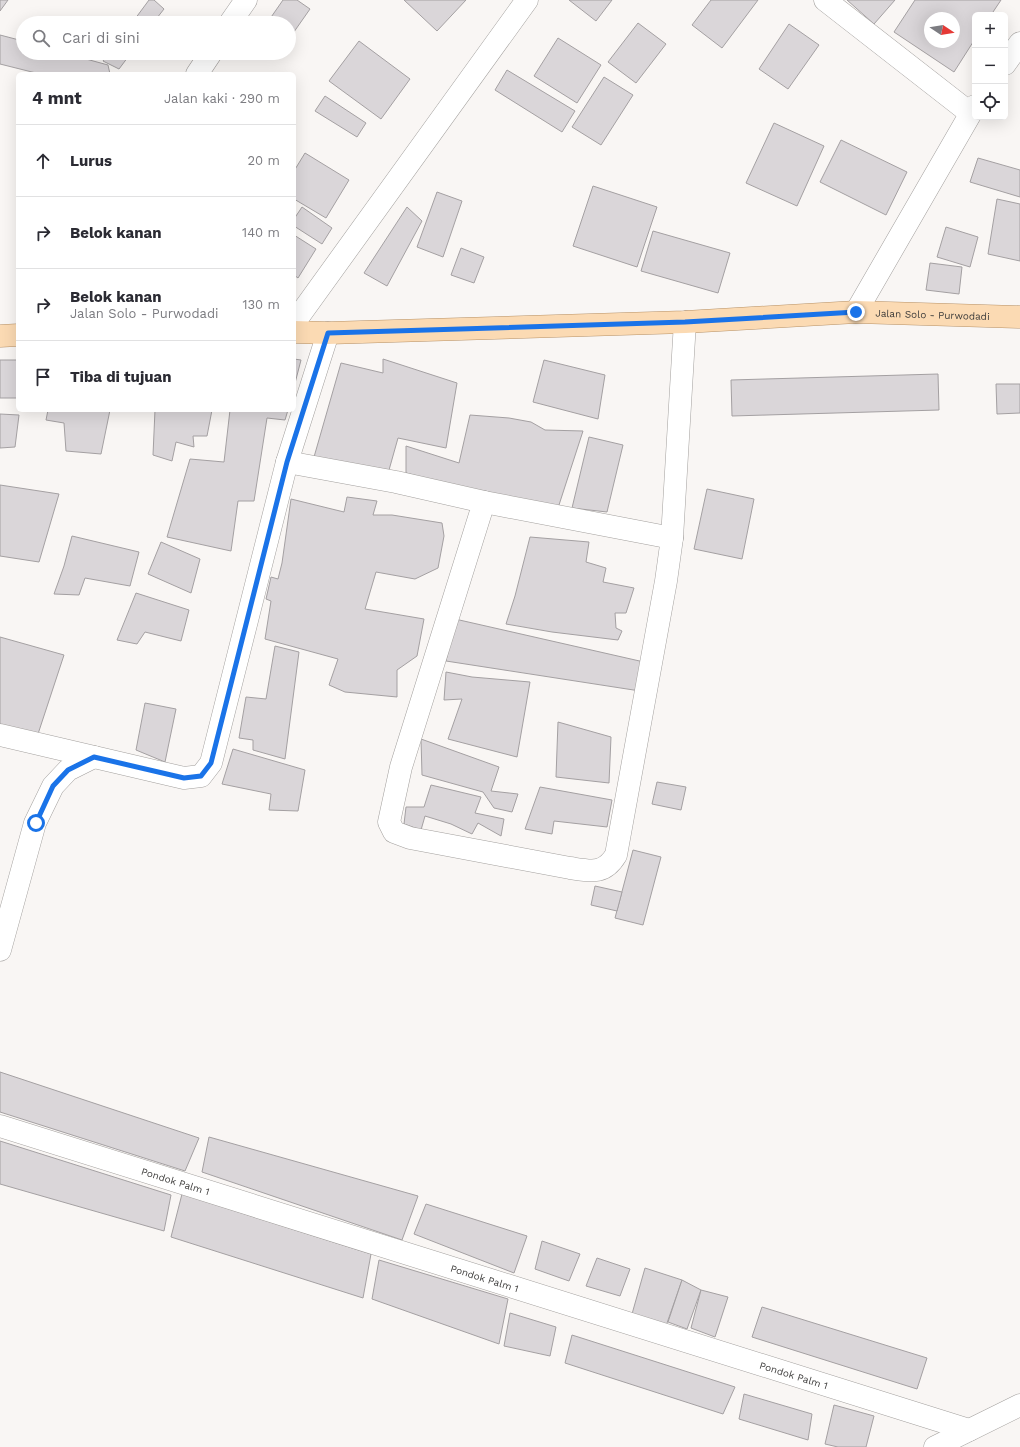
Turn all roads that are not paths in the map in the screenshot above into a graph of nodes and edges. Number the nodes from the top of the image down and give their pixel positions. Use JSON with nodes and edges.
{"nodes":[{"id":1,"x":246,"y":0,"type":"edge"},
{"id":2,"x":527,"y":0,"type":"edge"},
{"id":3,"x":825,"y":0,"type":"edge"},
{"id":4,"x":235,"y":16,"type":"edge"},
{"id":5,"x":1020,"y":42,"type":"edge"},
{"id":6,"x":205,"y":60,"type":"edge"},
{"id":7,"x":1008,"y":60,"type":"edge"},
{"id":8,"x":197,"y":72,"type":"edge"},
{"id":9,"x":972,"y":110,"type":"edge"},
{"id":10,"x":856,"y":312,"type":"junction"},
{"id":11,"x":1020,"y":317,"type":"edge"},
{"id":12,"x":296,"y":320,"type":"edge"},
{"id":13,"x":685,"y":322,"type":"junction"},
{"id":14,"x":296,"y":332,"type":"edge"},
{"id":15,"x":328,"y":333,"type":"junction"},
{"id":16,"x":16,"y":335,"type":"edge"},
{"id":17,"x":0,"y":336,"type":"edge"},
{"id":18,"x":287,"y":462,"type":"junction"},
{"id":19,"x":484,"y":502,"type":"junction"},
{"id":20,"x":672,"y":538,"type":"junction"},
{"id":21,"x":0,"y":735,"type":"edge"},
{"id":22,"x":94,"y":757,"type":"junction"},
{"id":23,"x":0,"y":950,"type":"edge"},
{"id":24,"x":0,"y":1126,"type":"edge"},
{"id":25,"x":1020,"y":1405,"type":"edge"},
{"id":26,"x":969,"y":1430,"type":"junction"},
{"id":27,"x":935,"y":1447,"type":"edge"}],
"edges":[{"from":1,"to":4,"type":"street"},
{"from":2,"to":12,"type":"street"},
{"from":3,"to":9,"type":"street"},
{"from":5,"to":7,"type":"street"},
{"from":6,"to":8,"type":"street"},
{"from":9,"to":10,"type":"street"},
{"from":10,"to":11,"type":"main road","name":"Jalan Solo - Purwodadi"},
{"from":10,"to":13,"type":"main road","name":"Jalan Solo - Purwodadi"},
{"from":13,"to":15,"type":"main road","name":"Jalan Solo - Purwodadi"},
{"from":13,"to":20,"type":"street"},
{"from":14,"to":15,"type":"main road","name":"Jalan Solo - Purwodadi"},
{"from":15,"to":18,"type":"street"},
{"from":16,"to":17,"type":"main road"},
{"from":18,"to":19,"type":"street"},
{"from":18,"to":22,"type":"street"},
{"from":19,"to":20,"type":"street"},
{"from":19,"to":20,"type":"street"},
{"from":21,"to":22,"type":"street"},
{"from":22,"to":23,"type":"street"},
{"from":24,"to":26,"type":"street","name":"Pondok Palm 1"},
{"from":25,"to":26,"type":"street"},
{"from":26,"to":27,"type":"street"}]}
